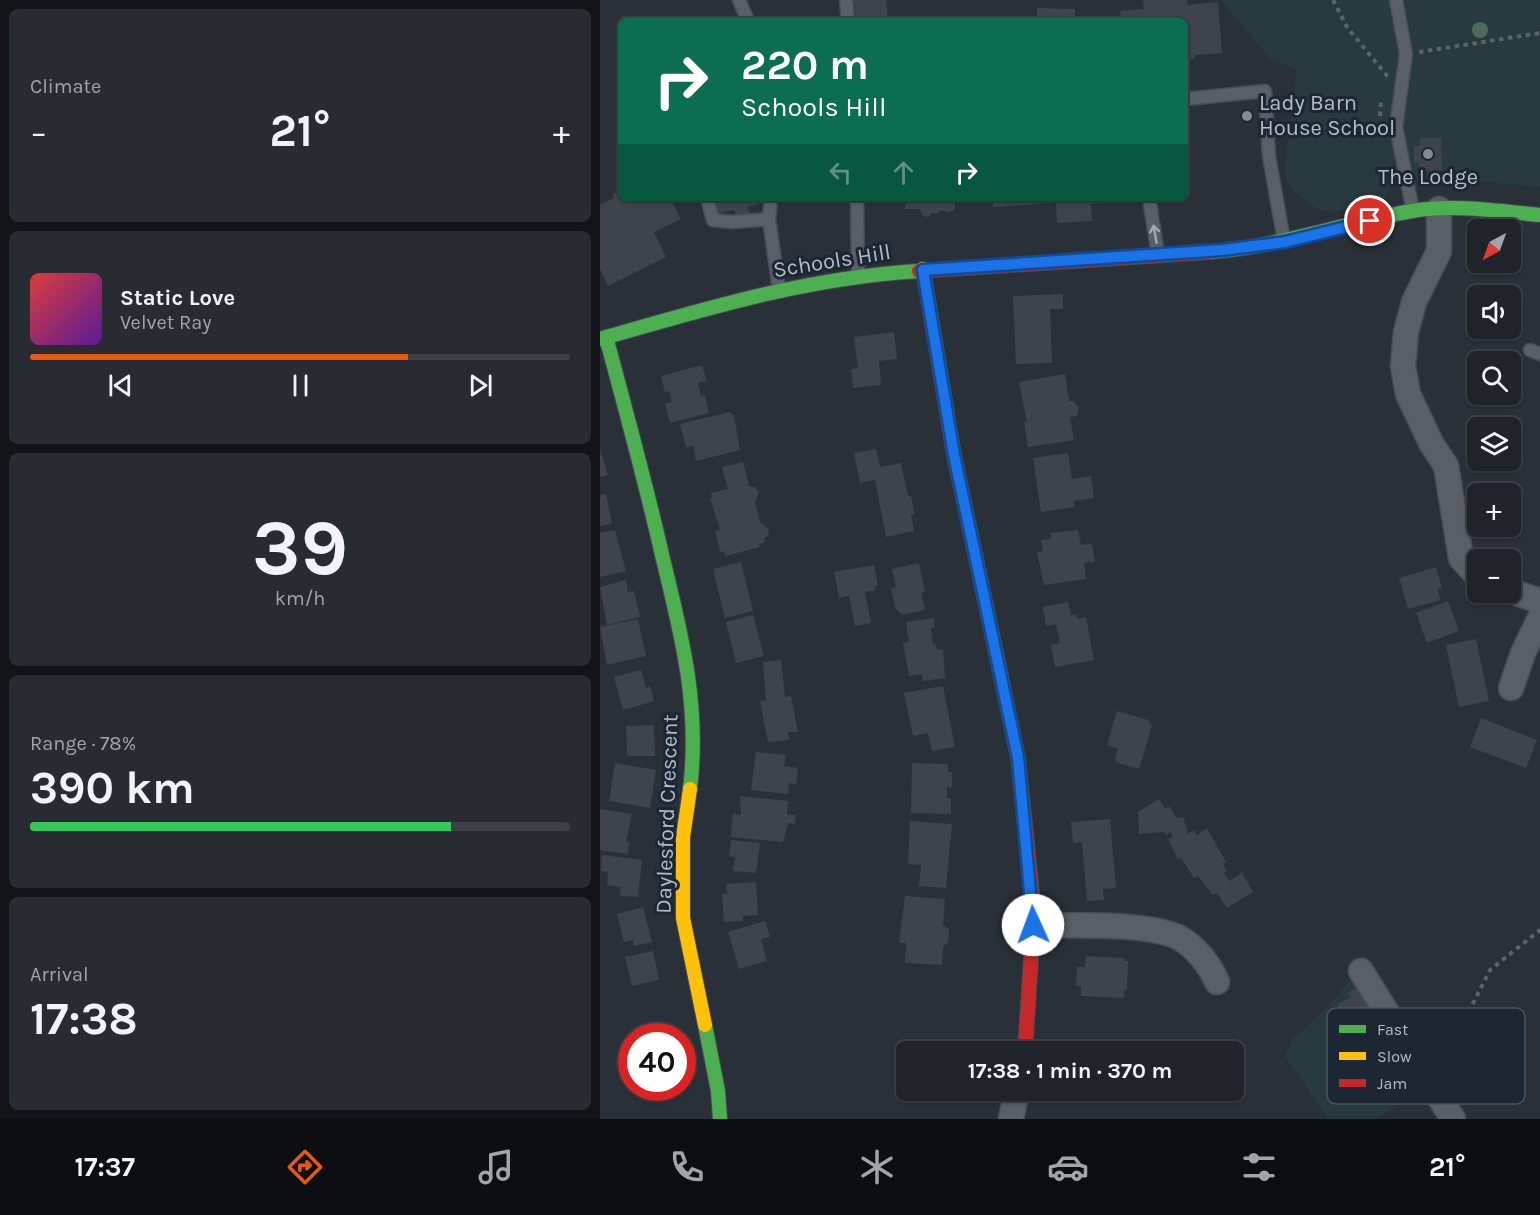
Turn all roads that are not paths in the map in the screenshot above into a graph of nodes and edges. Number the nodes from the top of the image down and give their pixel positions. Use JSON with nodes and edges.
{"nodes":[{"id":1,"x":739,"y":0,"type":"edge"},
{"id":2,"x":846,"y":0,"type":"edge"},
{"id":3,"x":1396,"y":0,"type":"edge"},
{"id":4,"x":747,"y":18,"type":"edge"},
{"id":5,"x":848,"y":18,"type":"edge"},
{"id":6,"x":1188,"y":99,"type":"edge"},
{"id":7,"x":708,"y":201,"type":"edge"},
{"id":8,"x":771,"y":201,"type":"edge"},
{"id":9,"x":856,"y":201,"type":"edge"},
{"id":10,"x":1149,"y":201,"type":"edge"},
{"id":11,"x":1439,"y":209,"type":"junction"},
{"id":12,"x":1413,"y":211,"type":"junction"},
{"id":13,"x":1540,"y":215,"type":"edge"},
{"id":14,"x":769,"y":219,"type":"junction"},
{"id":15,"x":1285,"y":242,"type":"junction"},
{"id":16,"x":1158,"y":256,"type":"junction"},
{"id":17,"x":923,"y":270,"type":"junction"},
{"id":18,"x":858,"y":275,"type":"junction"},
{"id":19,"x":779,"y":291,"type":"junction"},
{"id":20,"x":603,"y":338,"type":"edge"},
{"id":21,"x":1467,"y":565,"type":"edge"},
{"id":22,"x":1521,"y":595,"type":"edge"},
{"id":23,"x":1540,"y":601,"type":"edge"},
{"id":24,"x":1540,"y":618,"type":"edge"},
{"id":25,"x":1511,"y":688,"type":"dead end"},
{"id":26,"x":1033,"y":925,"type":"junction"},
{"id":27,"x":1361,"y":971,"type":"dead end"},
{"id":28,"x":1217,"y":982,"type":"dead end"},
{"id":29,"x":1384,"y":1008,"type":"edge"},
{"id":30,"x":1026,"y":1041,"type":"edge"},
{"id":31,"x":1015,"y":1101,"type":"edge"},
{"id":32,"x":1444,"y":1104,"type":"edge"},
{"id":33,"x":720,"y":1119,"type":"edge"},
{"id":34,"x":1011,"y":1119,"type":"edge"},
{"id":35,"x":1453,"y":1119,"type":"edge"}],
"edges":[{"from":1,"to":4,"type":"lane"},
{"from":2,"to":5,"type":"lane"},
{"from":3,"to":12,"type":"lane"},
{"from":6,"to":15,"type":"lane"},
{"from":7,"to":14,"type":"lane"},
{"from":8,"to":14,"type":"lane"},
{"from":9,"to":18,"type":"lane"},
{"from":16,"to":10,"type":"lane","one_way":true},
{"from":11,"to":12,"type":"street","name":"Schools Hill"},
{"from":11,"to":13,"type":"street","name":"Schools Hill"},
{"from":11,"to":21,"type":"street"},
{"from":12,"to":15,"type":"street","name":"Schools Hill"},
{"from":14,"to":19,"type":"lane"},
{"from":15,"to":16,"type":"street","name":"Schools Hill"},
{"from":16,"to":17,"type":"street","name":"Schools Hill"},
{"from":17,"to":18,"type":"street","name":"Schools Hill"},
{"from":17,"to":26,"type":"street"},
{"from":18,"to":19,"type":"street","name":"Schools Hill"},
{"from":19,"to":20,"type":"street","name":"Schools Hill"},
{"from":20,"to":33,"type":"street","name":"Daylesford Crescent"},
{"from":22,"to":23,"type":"street"},
{"from":24,"to":25,"type":"street"},
{"from":26,"to":28,"type":"street"},
{"from":26,"to":30,"type":"street"},
{"from":27,"to":29,"type":"street"},
{"from":31,"to":34,"type":"street"},
{"from":32,"to":35,"type":"street"}]}
